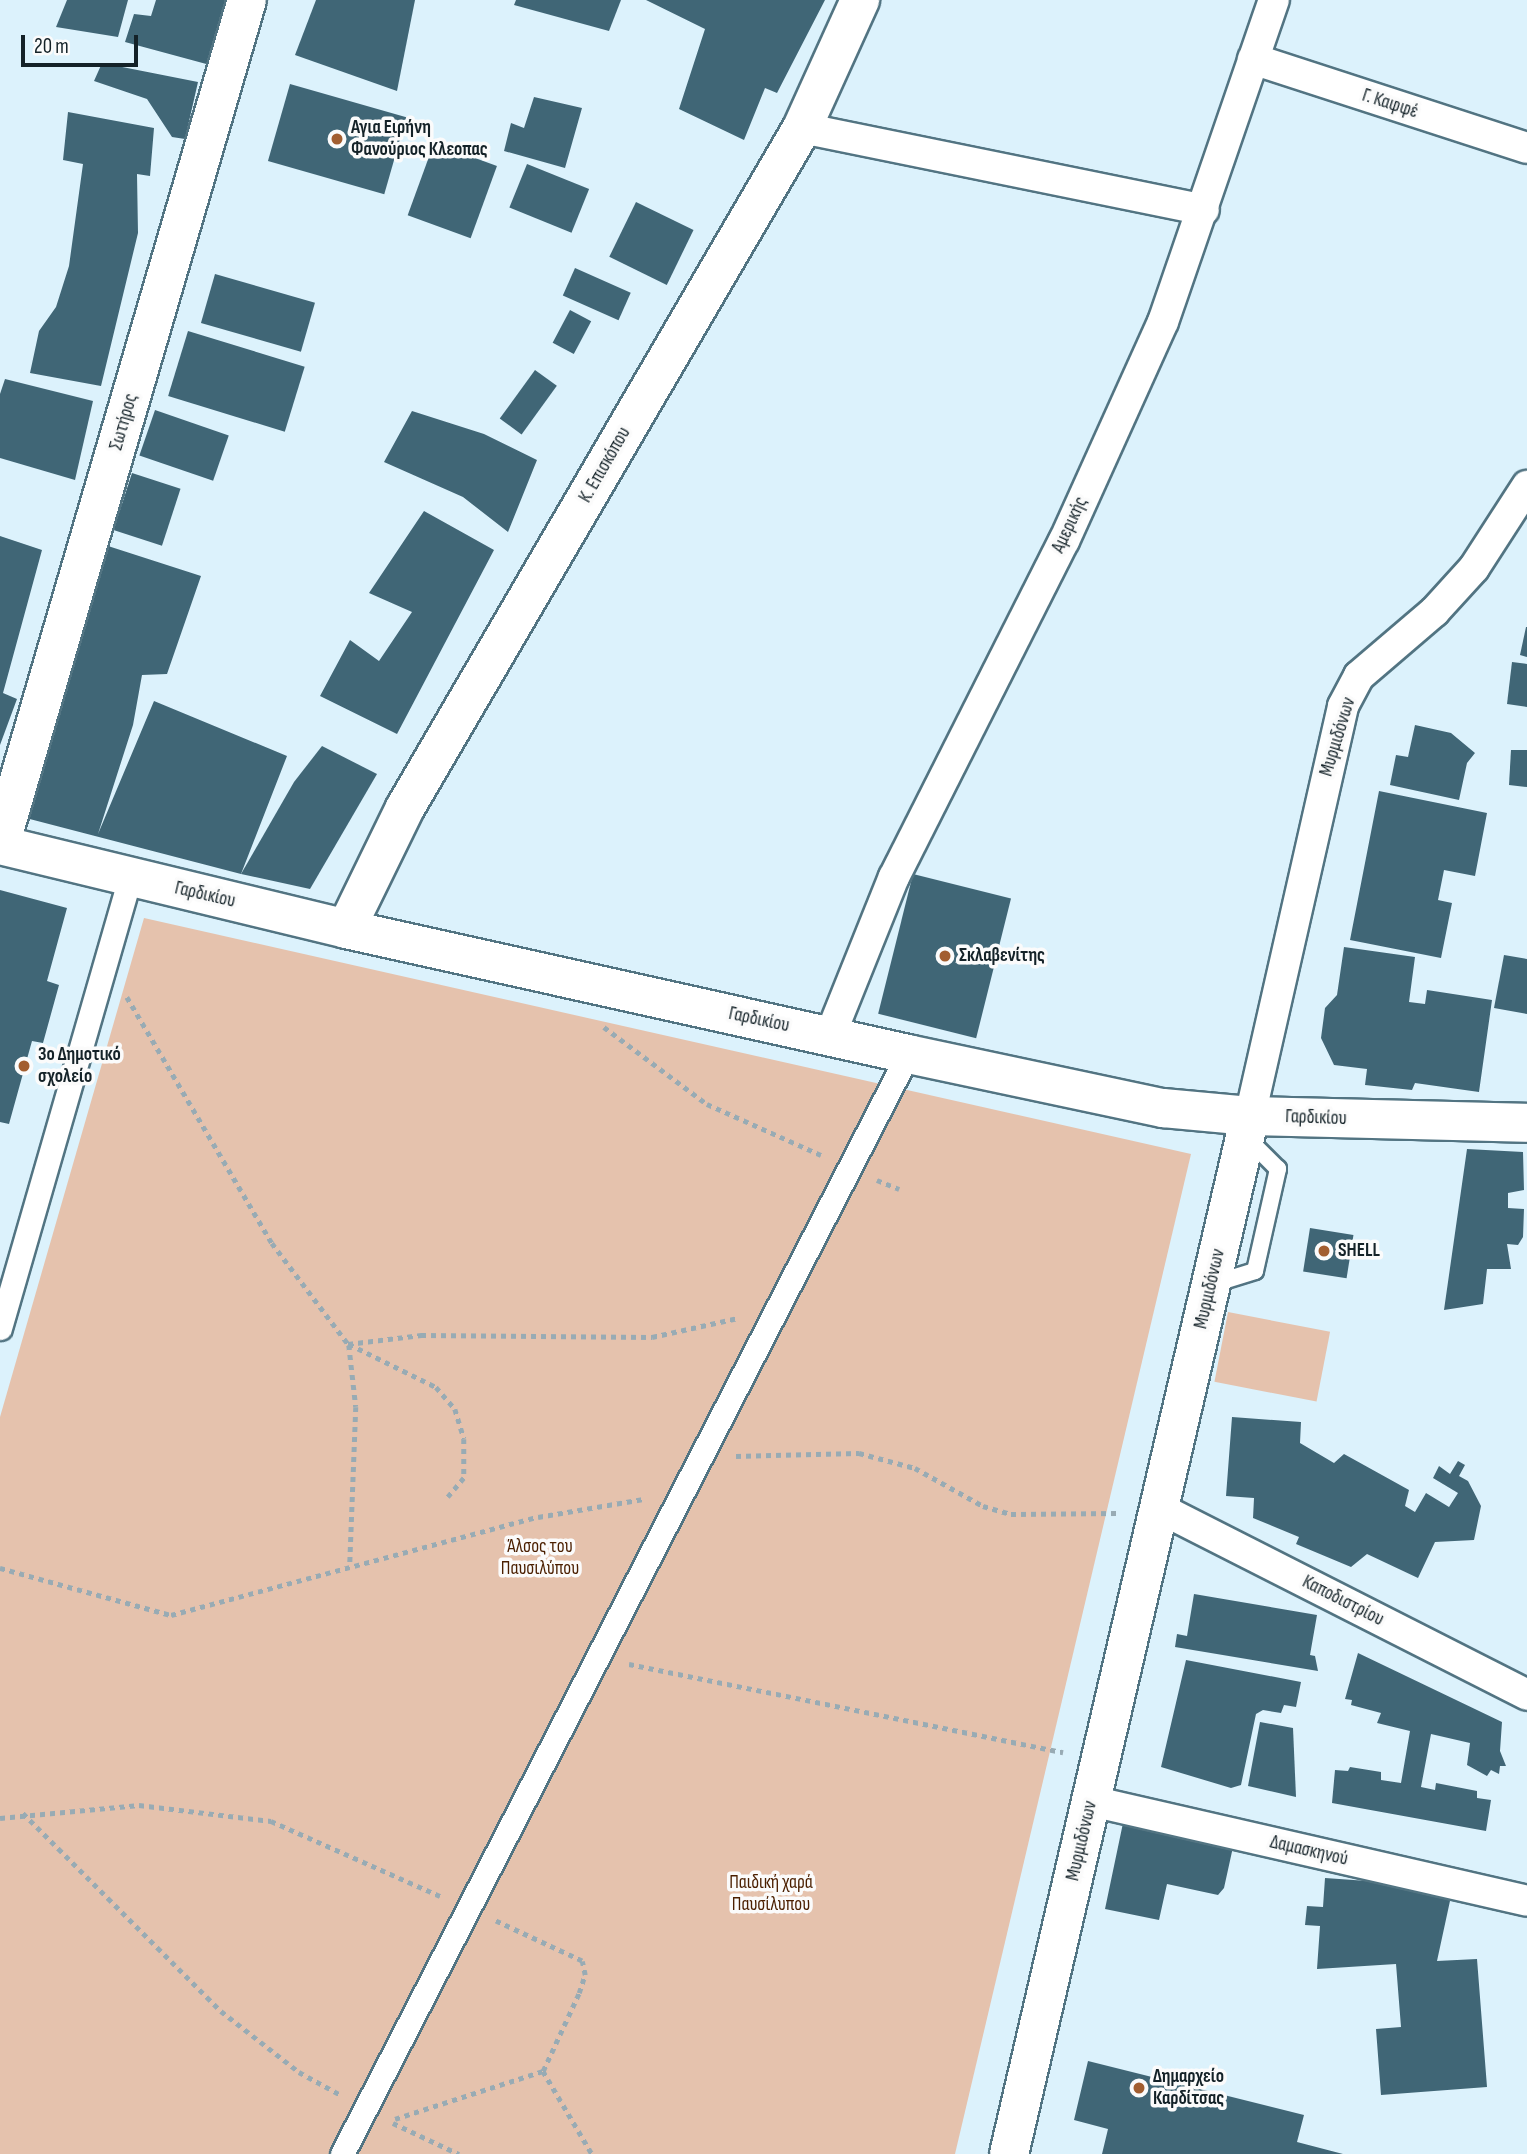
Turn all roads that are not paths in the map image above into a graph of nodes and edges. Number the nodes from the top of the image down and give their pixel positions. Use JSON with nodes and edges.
{"nodes":[{"id":1,"x":247,"y":0,"type":"edge"},
{"id":2,"x":860,"y":0,"type":"edge"},
{"id":3,"x":1273,"y":0,"type":"edge"},
{"id":4,"x":1253,"y":59,"type":"junction"},
{"id":5,"x":802,"y":128,"type":"junction"},
{"id":6,"x":1527,"y":148,"type":"edge"},
{"id":7,"x":1203,"y":210,"type":"junction"},
{"id":8,"x":1527,"y":486,"type":"edge"},
{"id":9,"x":0,"y":845,"type":"edge"},
{"id":10,"x":130,"y":877,"type":"junction"},
{"id":11,"x":346,"y":929,"type":"junction"},
{"id":12,"x":830,"y":1035,"type":"junction"},
{"id":13,"x":908,"y":1054,"type":"junction"},
{"id":14,"x":1527,"y":1123,"type":"edge"},
{"id":15,"x":1248,"y":1126,"type":"junction"},
{"id":16,"x":0,"y":1328,"type":"edge"},
{"id":17,"x":1159,"y":1508,"type":"junction"},
{"id":18,"x":1527,"y":1695,"type":"edge"},
{"id":19,"x":1091,"y":1801,"type":"junction"},
{"id":20,"x":1527,"y":1901,"type":"edge"},
{"id":21,"x":342,"y":2154,"type":"edge"},
{"id":22,"x":1009,"y":2154,"type":"edge"}],
"edges":[{"from":1,"to":9,"type":"main road","name":"Σωτήρος"},
{"from":2,"to":5,"type":"main road","name":"Κ. Επισκόπου"},
{"from":3,"to":4,"type":"street","name":"Αμερικής"},
{"from":4,"to":6,"type":"street","name":"Γ. Καφφέ"},
{"from":4,"to":7,"type":"street","name":"Αμερικής"},
{"from":5,"to":7,"type":"street"},
{"from":5,"to":11,"type":"main road","name":"Κ. Επισκόπου"},
{"from":7,"to":12,"type":"street","name":"Αμερικής"},
{"from":8,"to":15,"type":"street","name":"Μυρμιδόνων"},
{"from":9,"to":10,"type":"main road","name":"Γαρδικίου"},
{"from":10,"to":11,"type":"main road","name":"Γαρδικίου"},
{"from":10,"to":16,"type":"street"},
{"from":11,"to":12,"type":"main road","name":"Γαρδικίου"},
{"from":12,"to":13,"type":"main road","name":"Γαρδικίου"},
{"from":13,"to":15,"type":"main road","name":"Γαρδικίου"},
{"from":13,"to":21,"type":"street"},
{"from":14,"to":15,"type":"main road","name":"Γαρδικίου"},
{"from":15,"to":17,"type":"main road","name":"Μυρμιδόνων"},
{"from":17,"to":18,"type":"street","name":"Καποδιστρίου"},
{"from":17,"to":19,"type":"main road","name":"Μυρμιδόνων"},
{"from":19,"to":20,"type":"street","name":"Δαμασκηνού"},
{"from":19,"to":22,"type":"main road","name":"Μυρμιδόνων"}]}
